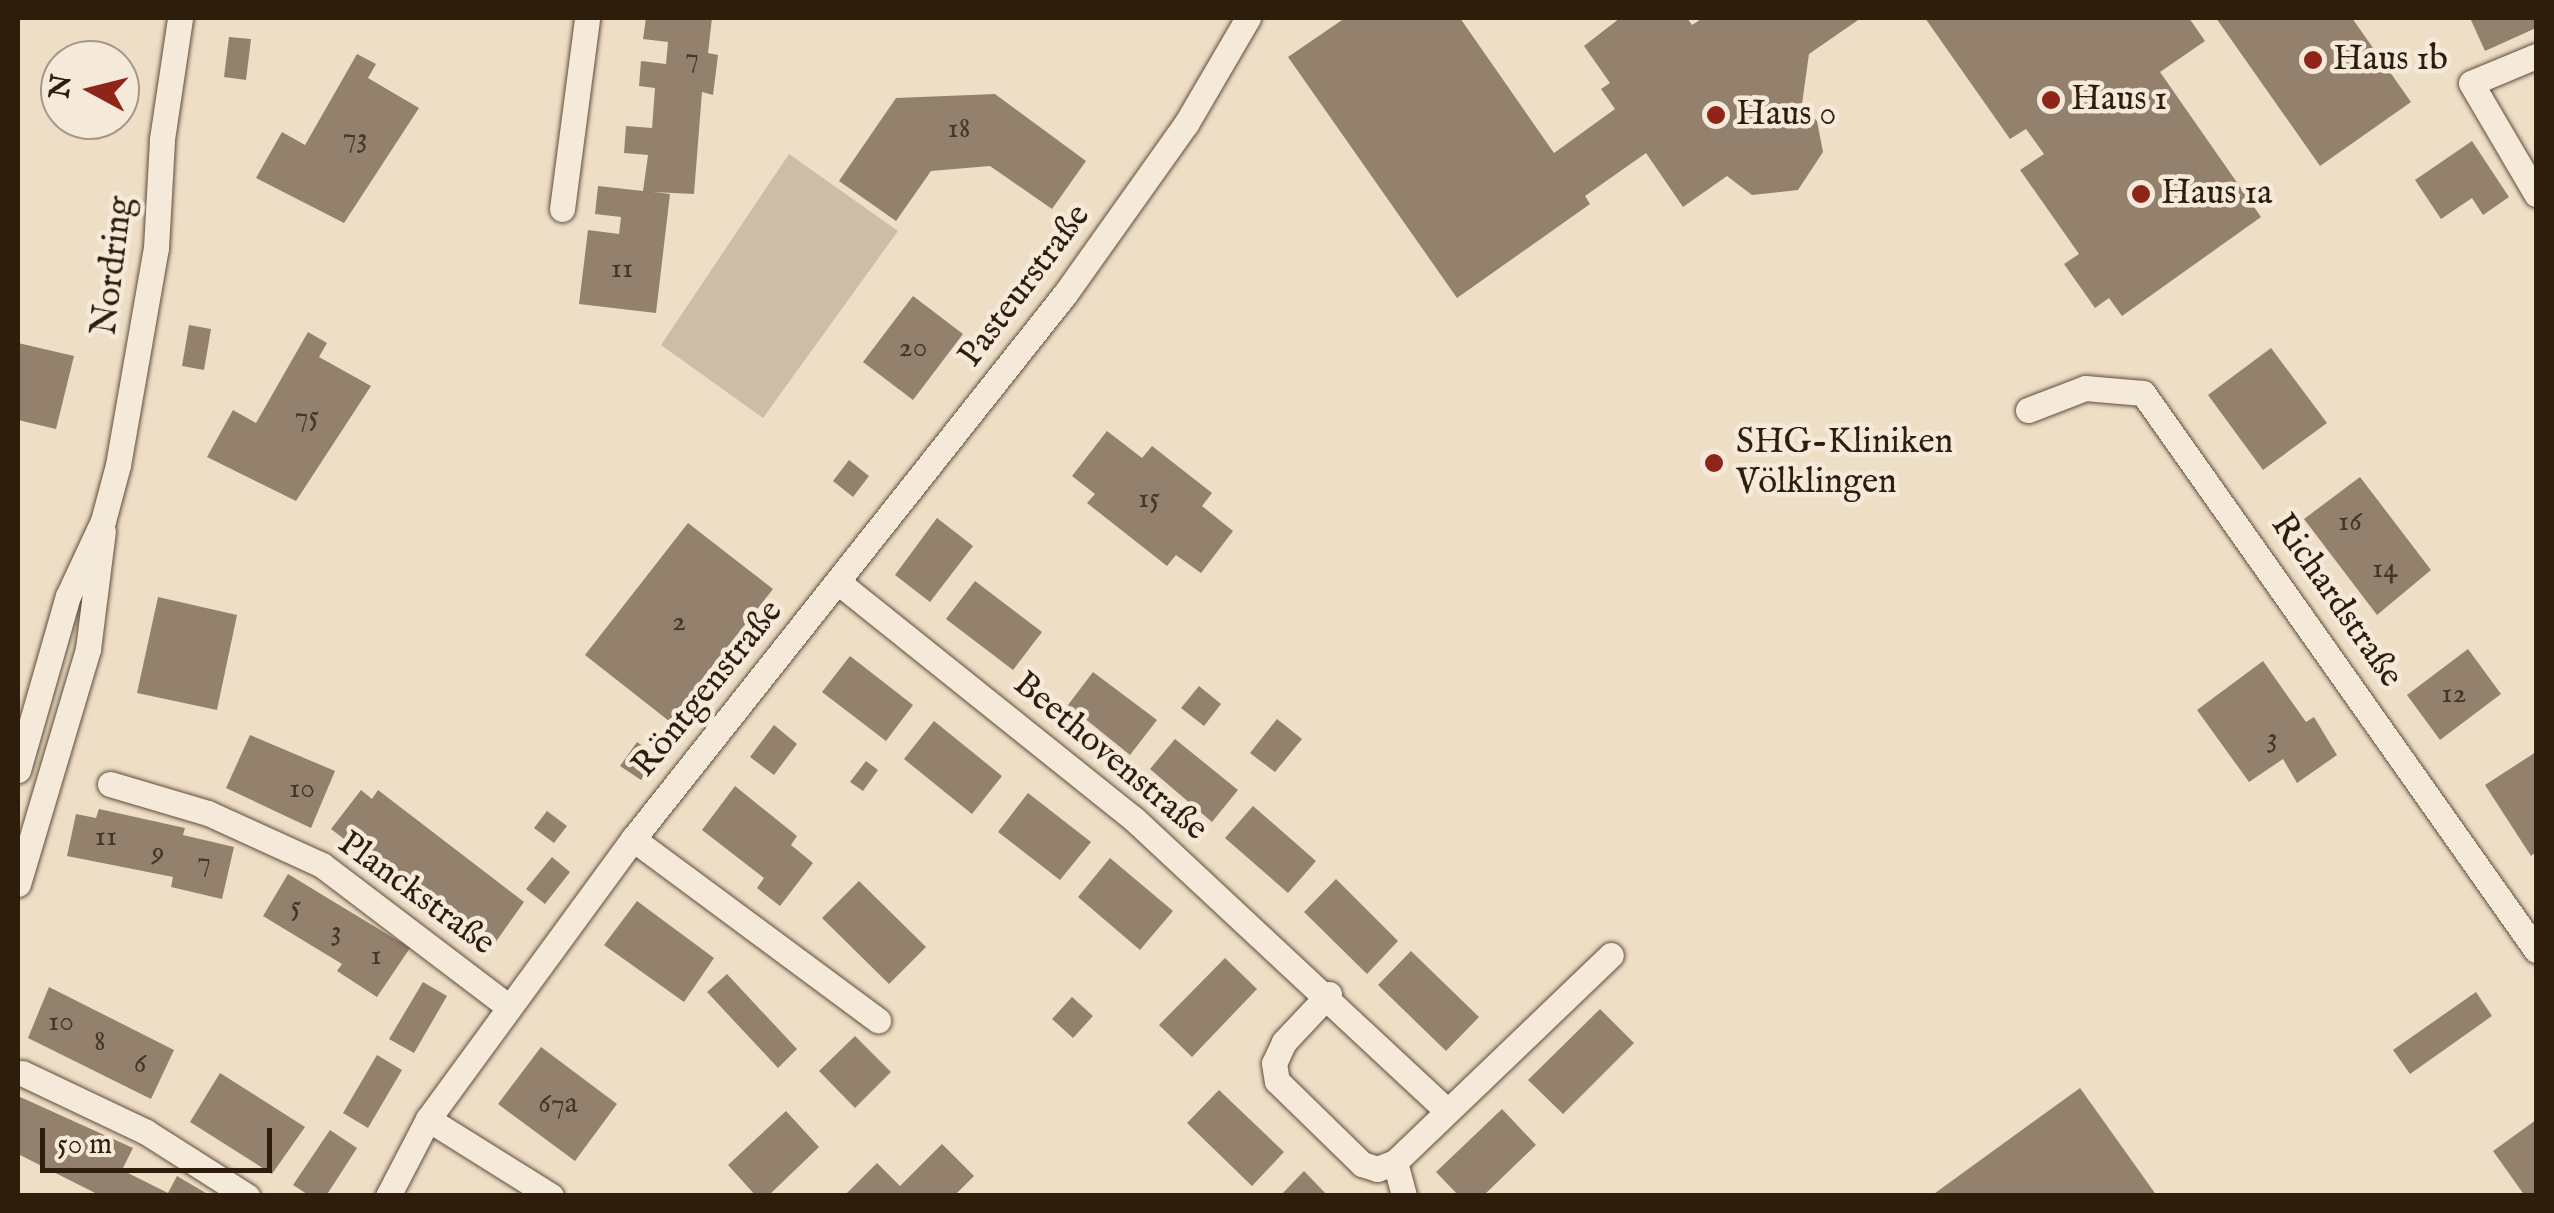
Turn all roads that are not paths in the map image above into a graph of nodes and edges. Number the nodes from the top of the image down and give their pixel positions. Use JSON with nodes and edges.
{"nodes":[{"id":1,"x":180,"y":18,"type":"edge"},
{"id":2,"x":588,"y":18,"type":"edge"},
{"id":3,"x":1248,"y":18,"type":"edge"},
{"id":4,"x":2536,"y":56,"type":"edge"},
{"id":5,"x":2536,"y":194,"type":"edge"},
{"id":6,"x":562,"y":209,"type":"dead end"},
{"id":7,"x":2028,"y":410,"type":"dead end"},
{"id":8,"x":103,"y":521,"type":"junction"},
{"id":9,"x":838,"y":582,"type":"junction"},
{"id":10,"x":18,"y":770,"type":"edge"},
{"id":11,"x":110,"y":784,"type":"dead end"},
{"id":12,"x":633,"y":839,"type":"junction"},
{"id":13,"x":18,"y":884,"type":"edge"},
{"id":14,"x":2536,"y":950,"type":"edge"},
{"id":15,"x":1611,"y":955,"type":"dead end"},
{"id":16,"x":1329,"y":994,"type":"junction"},
{"id":17,"x":508,"y":1006,"type":"junction"},
{"id":18,"x":878,"y":1020,"type":"dead end"},
{"id":19,"x":22,"y":1073,"type":"dead end"},
{"id":20,"x":1446,"y":1110,"type":"junction"},
{"id":21,"x":428,"y":1119,"type":"junction"},
{"id":22,"x":1395,"y":1162,"type":"junction"},
{"id":23,"x":247,"y":1196,"type":"edge"},
{"id":24,"x":388,"y":1196,"type":"edge"},
{"id":25,"x":551,"y":1196,"type":"edge"},
{"id":26,"x":1404,"y":1196,"type":"edge"}],
"edges":[{"from":1,"to":8,"type":"street","name":"Nordring"},
{"from":2,"to":6,"type":"street"},
{"from":3,"to":9,"type":"street","name":"Pasteurstraße"},
{"from":4,"to":5,"type":"street"},
{"from":7,"to":14,"type":"street","name":"Richardstraße"},
{"from":8,"to":10,"type":"street","name":"Nordring"},
{"from":8,"to":13,"type":"street","name":"Nordring"},
{"from":9,"to":12,"type":"street","name":"Röntgenstraße"},
{"from":9,"to":16,"type":"street","name":"Beethovenstraße"},
{"from":11,"to":17,"type":"street","name":"Planckstraße"},
{"from":12,"to":17,"type":"street","name":"Röntgenstraße"},
{"from":12,"to":18,"type":"street"},
{"from":15,"to":20,"type":"street"},
{"from":16,"to":20,"type":"street","name":"Beethovenstraße"},
{"from":16,"to":22,"type":"street"},
{"from":17,"to":21,"type":"street","name":"Röntgenstraße"},
{"from":19,"to":23,"type":"street"},
{"from":20,"to":22,"type":"street"},
{"from":21,"to":24,"type":"street","name":"Röntgenstraße"},
{"from":21,"to":25,"type":"street"},
{"from":22,"to":26,"type":"street"}]}
